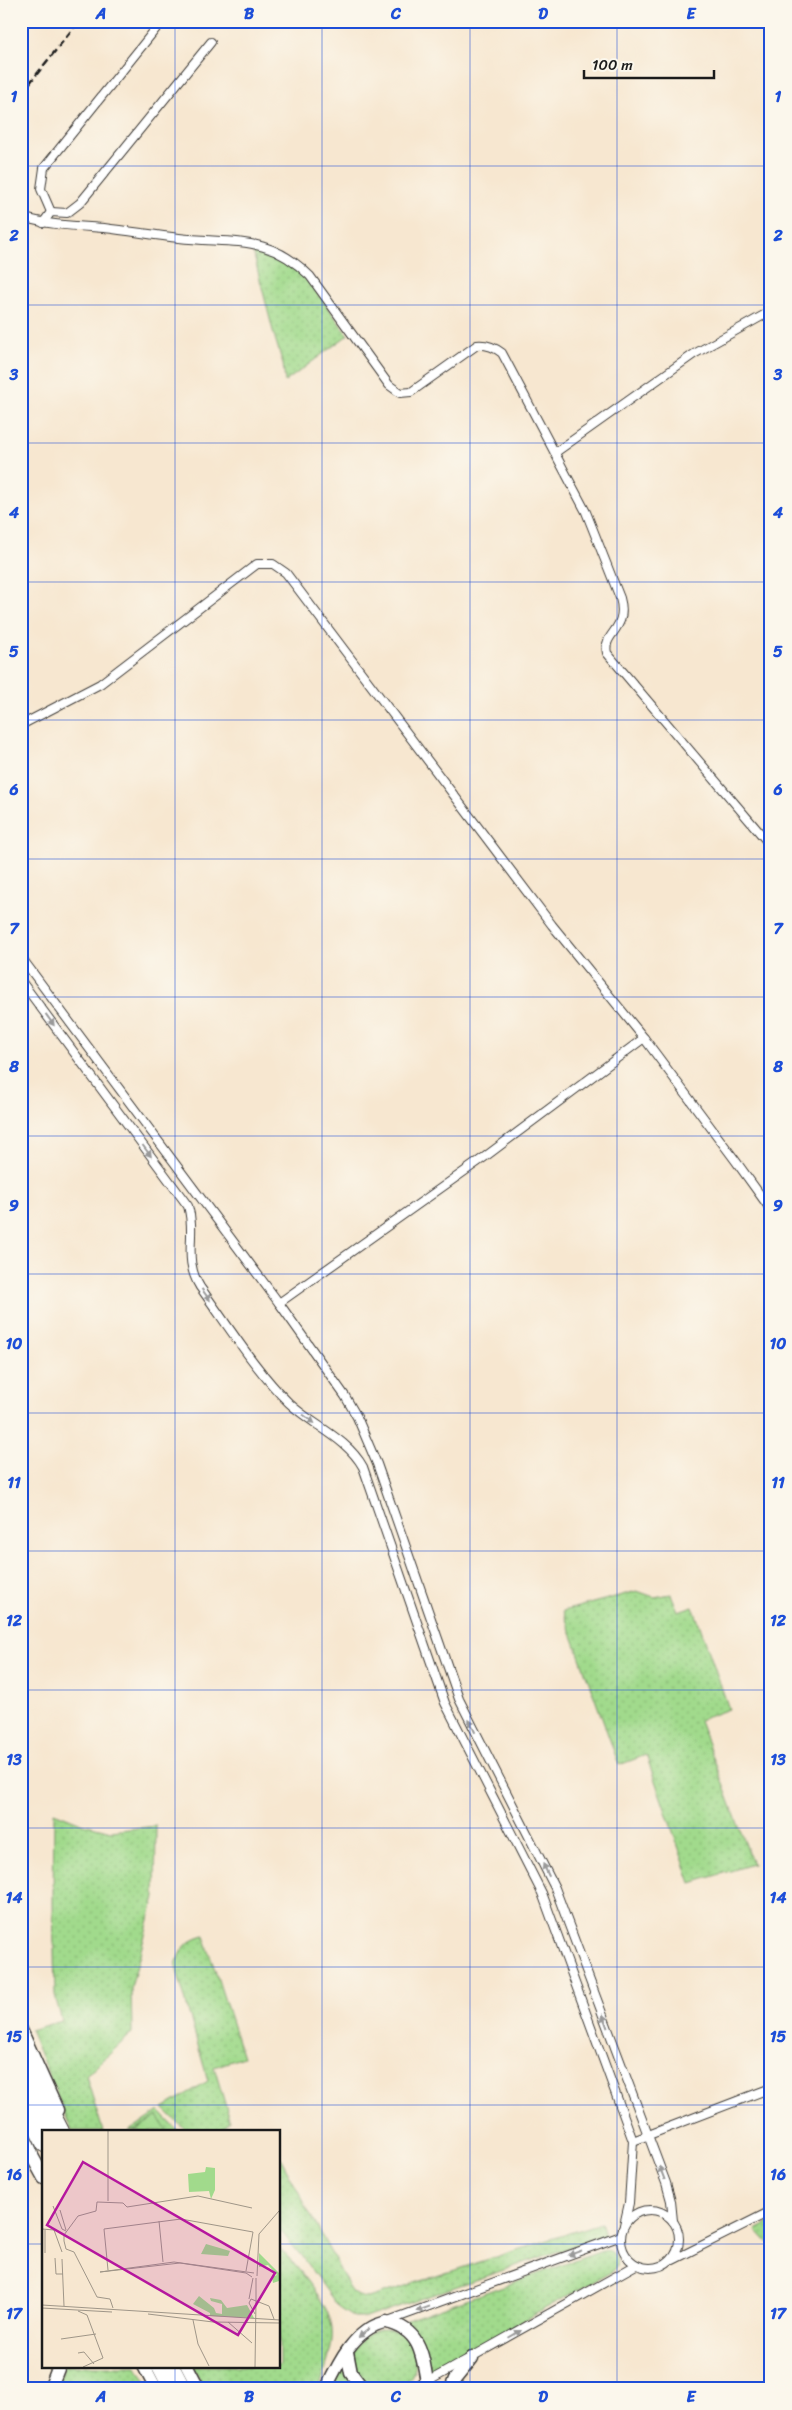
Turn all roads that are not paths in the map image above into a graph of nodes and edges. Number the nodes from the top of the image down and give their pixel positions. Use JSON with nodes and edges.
{"nodes":[{"id":1,"x":162,"y":21,"type":"edge"},
{"id":2,"x":211,"y":42,"type":"dead end"},
{"id":3,"x":51,"y":212,"type":"junction"},
{"id":4,"x":21,"y":217,"type":"edge"},
{"id":5,"x":43,"y":223,"type":"junction"},
{"id":6,"x":771,"y":311,"type":"edge"},
{"id":7,"x":556,"y":452,"type":"junction"},
{"id":8,"x":21,"y":725,"type":"edge"},
{"id":9,"x":771,"y":846,"type":"edge"},
{"id":10,"x":21,"y":957,"type":"edge"},
{"id":11,"x":21,"y":981,"type":"edge"},
{"id":12,"x":644,"y":1038,"type":"junction"},
{"id":13,"x":771,"y":1210,"type":"edge"},
{"id":14,"x":279,"y":1303,"type":"junction"},
{"id":15,"x":21,"y":2030,"type":"edge"},
{"id":16,"x":21,"y":2050,"type":"edge"},
{"id":17,"x":21,"y":2074,"type":"edge"},
{"id":18,"x":771,"y":2088,"type":"edge"},
{"id":19,"x":21,"y":2099,"type":"edge"},
{"id":20,"x":49,"y":2130,"type":"edge"},
{"id":21,"x":62,"y":2130,"type":"edge"},
{"id":22,"x":63,"y":2130,"type":"edge"},
{"id":23,"x":21,"y":2132,"type":"edge"},
{"id":24,"x":648,"y":2137,"type":"junction"},
{"id":25,"x":21,"y":2138,"type":"edge"},
{"id":26,"x":42,"y":2141,"type":"edge"},
{"id":27,"x":633,"y":2141,"type":"junction"},
{"id":28,"x":31,"y":2154,"type":"junction"},
{"id":29,"x":42,"y":2174,"type":"edge"},
{"id":30,"x":771,"y":2211,"type":"edge"},
{"id":31,"x":673,"y":2220,"type":"junction"},
{"id":32,"x":624,"y":2225,"type":"junction"},
{"id":33,"x":621,"y":2236,"type":"junction"},
{"id":34,"x":669,"y":2262,"type":"junction"},
{"id":35,"x":636,"y":2265,"type":"junction"},
{"id":36,"x":386,"y":2322,"type":"junction"},
{"id":37,"x":347,"y":2352,"type":"junction"},
{"id":38,"x":472,"y":2358,"type":"junction"},
{"id":39,"x":59,"y":2368,"type":"edge"},
{"id":40,"x":145,"y":2368,"type":"edge"},
{"id":41,"x":160,"y":2368,"type":"edge"},
{"id":42,"x":173,"y":2368,"type":"edge"},
{"id":43,"x":188,"y":2368,"type":"edge"},
{"id":44,"x":424,"y":2387,"type":"edge"},
{"id":45,"x":50,"y":2389,"type":"edge"},
{"id":46,"x":156,"y":2389,"type":"edge"},
{"id":47,"x":171,"y":2389,"type":"edge"},
{"id":48,"x":184,"y":2389,"type":"edge"},
{"id":49,"x":199,"y":2389,"type":"edge"},
{"id":50,"x":326,"y":2389,"type":"edge"},
{"id":51,"x":363,"y":2389,"type":"edge"},
{"id":52,"x":451,"y":2389,"type":"edge"}],
"edges":[{"from":1,"to":3,"type":"street"},
{"from":2,"to":3,"type":"street"},
{"from":3,"to":5,"type":"street"},
{"from":4,"to":5,"type":"street"},
{"from":5,"to":7,"type":"street"},
{"from":6,"to":7,"type":"street"},
{"from":7,"to":9,"type":"street"},
{"from":8,"to":12,"type":"street"},
{"from":10,"to":14,"type":"street"},
{"from":11,"to":27,"type":"street","one_way":true},
{"from":12,"to":13,"type":"street"},
{"from":12,"to":14,"type":"street"},
{"from":24,"to":14,"type":"street","one_way":true},
{"from":15,"to":22,"type":"main road"},
{"from":16,"to":21,"type":"highway"},
{"from":17,"to":20,"type":"highway"},
{"from":18,"to":24,"type":"street"},
{"from":19,"to":26,"type":"highway"},
{"from":23,"to":28,"type":"highway"},
{"from":24,"to":27,"type":"street"},
{"from":31,"to":24,"type":"street","one_way":true},
{"from":25,"to":28,"type":"main road"},
{"from":27,"to":32,"type":"street"},
{"from":28,"to":29,"type":"main road"},
{"from":30,"to":34,"type":"street"},
{"from":31,"to":32,"type":"street"},
{"from":31,"to":34,"type":"street"},
{"from":32,"to":33,"type":"street"},
{"from":33,"to":35,"type":"street"},
{"from":33,"to":36,"type":"street","one_way":true},
{"from":34,"to":35,"type":"street"},
{"from":38,"to":35,"type":"street","one_way":true},
{"from":36,"to":37,"type":"main road","one_way":true},
{"from":36,"to":44,"type":"main road"},
{"from":37,"to":50,"type":"main road"},
{"from":37,"to":51,"type":"main road"},
{"from":38,"to":44,"type":"street"},
{"from":38,"to":52,"type":"main road"},
{"from":39,"to":45,"type":"main road"},
{"from":40,"to":46,"type":"main road"},
{"from":41,"to":47,"type":"highway"},
{"from":42,"to":48,"type":"highway"},
{"from":43,"to":49,"type":"main road"}]}
